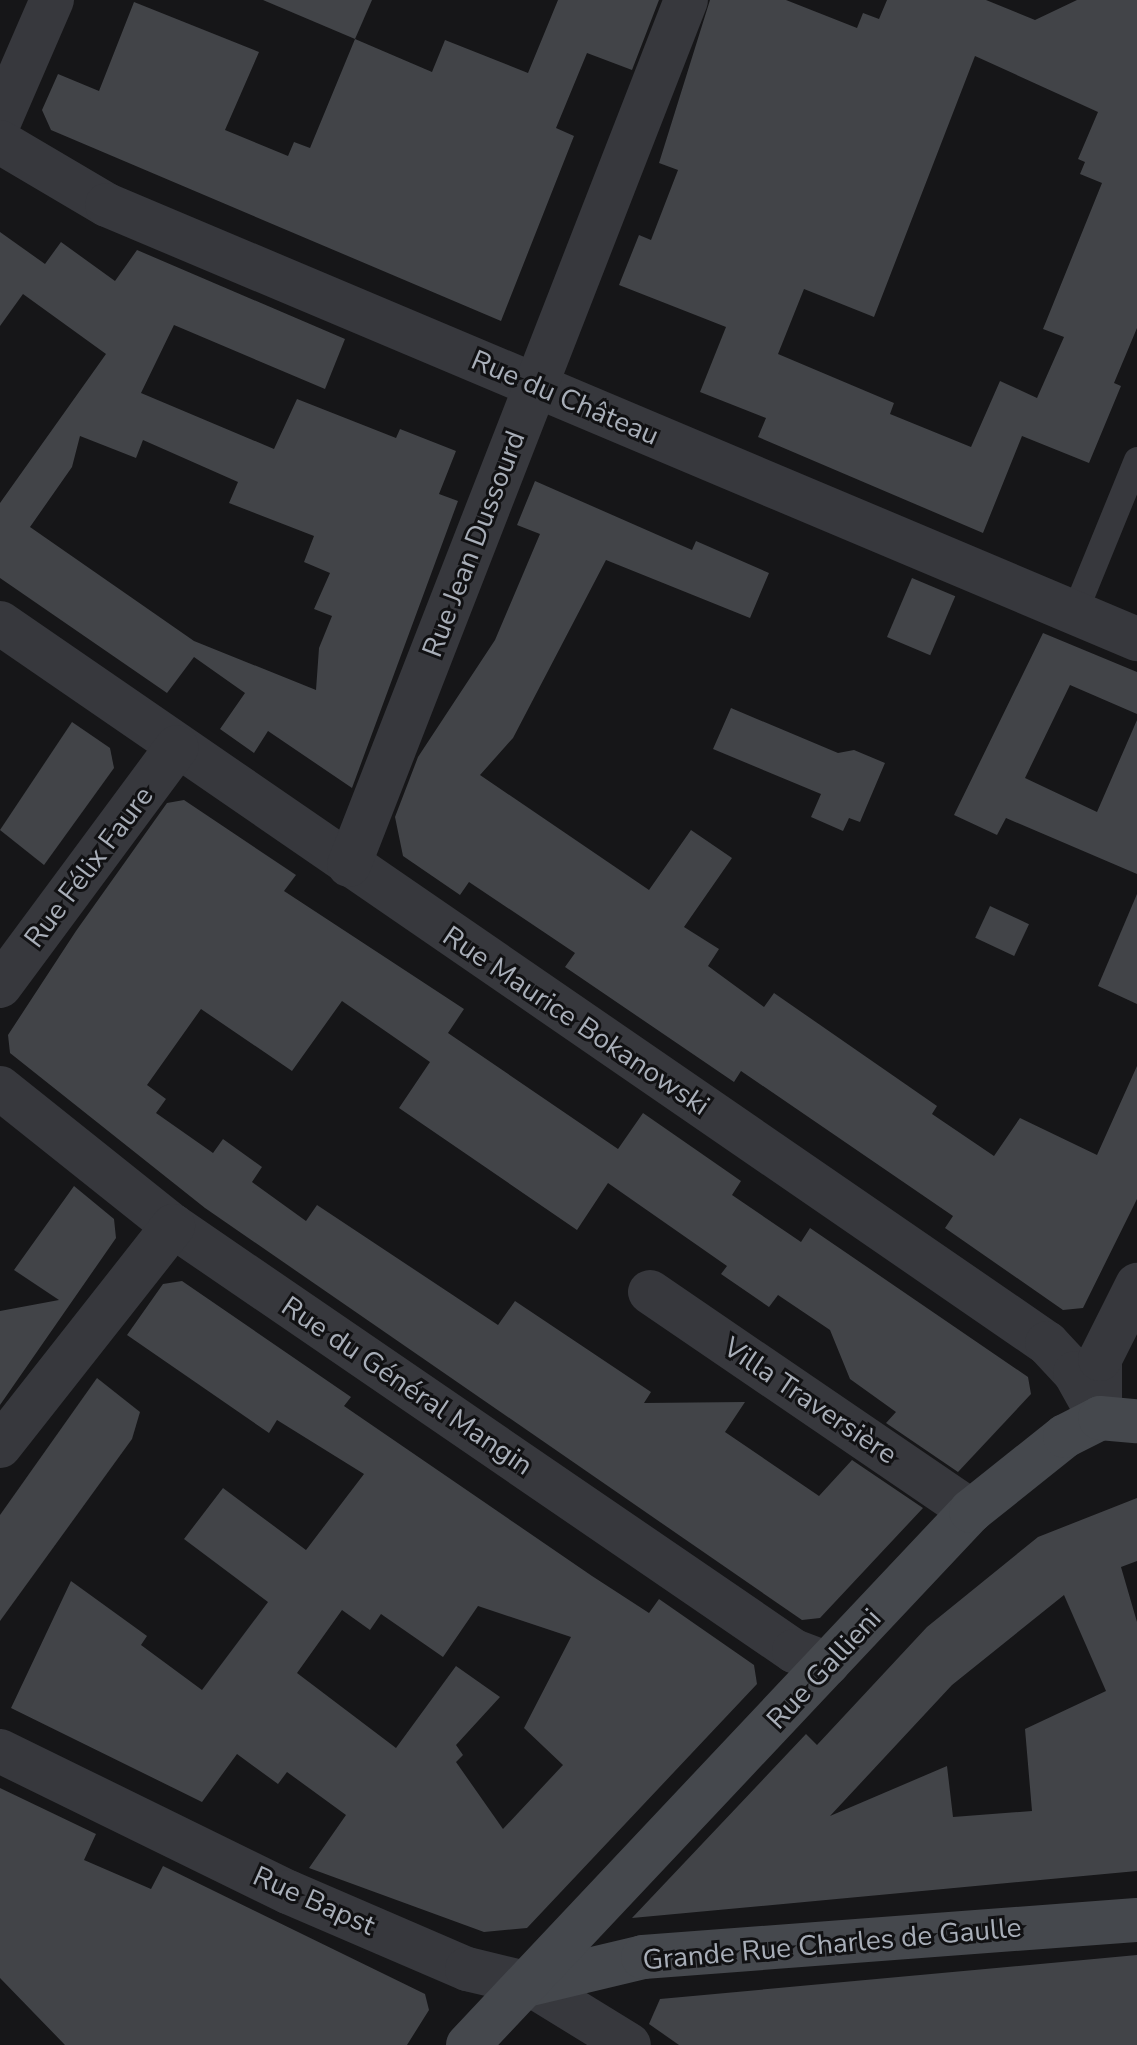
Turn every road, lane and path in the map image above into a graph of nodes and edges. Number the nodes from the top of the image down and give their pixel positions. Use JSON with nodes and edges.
{"nodes":[{"id":1,"x":52,"y":0,"type":"edge"},
{"id":2,"x":686,"y":0,"type":"edge"},
{"id":3,"x":0,"y":120,"type":"edge"},
{"id":4,"x":0,"y":142,"type":"edge"},
{"id":5,"x":534,"y":385,"type":"junction"},
{"id":6,"x":1137,"y":460,"type":"edge"},
{"id":7,"x":1075,"y":612,"type":"junction"},
{"id":8,"x":0,"y":623,"type":"edge"},
{"id":9,"x":1137,"y":639,"type":"edge"},
{"id":10,"x":177,"y":747,"type":"junction"},
{"id":11,"x":349,"y":865,"type":"junction"},
{"id":12,"x":0,"y":986,"type":"edge"},
{"id":13,"x":0,"y":1088,"type":"edge"},
{"id":14,"x":173,"y":1226,"type":"junction"},
{"id":15,"x":1137,"y":1285,"type":"edge"},
{"id":16,"x":650,"y":1292,"type":"dead end"},
{"id":17,"x":1118,"y":1420,"type":"edge"},
{"id":18,"x":0,"y":1446,"type":"edge"},
{"id":19,"x":971,"y":1511,"type":"junction"},
{"id":20,"x":828,"y":1664,"type":"junction"},
{"id":21,"x":0,"y":1751,"type":"edge"},
{"id":22,"x":1137,"y":1920,"type":"edge"},
{"id":23,"x":530,"y":1984,"type":"junction"},
{"id":24,"x":468,"y":2045,"type":"edge"},
{"id":25,"x":629,"y":2045,"type":"edge"}],
"edges":[{"from":1,"to":3,"type":"street"},
{"from":2,"to":5,"type":"street","name":"Rue Jean Dussourd"},
{"from":4,"to":5,"type":"street","name":"Rue du Château"},
{"from":5,"to":7,"type":"street","name":"Rue du Château"},
{"from":5,"to":11,"type":"street","name":"Rue Jean Dussourd"},
{"from":6,"to":7,"type":"lane"},
{"from":7,"to":9,"type":"street","name":"Rue du Château"},
{"from":8,"to":10,"type":"street","name":"Rue Maurice Bokanowski"},
{"from":10,"to":11,"type":"street","name":"Rue Maurice Bokanowski"},
{"from":10,"to":12,"type":"street","name":"Rue Félix Faure"},
{"from":11,"to":17,"type":"street","name":"Rue Maurice Bokanowski"},
{"from":13,"to":14,"type":"street","name":"Rue du Général Mangin"},
{"from":14,"to":18,"type":"street"},
{"from":14,"to":20,"type":"street","name":"Rue du Général Mangin"},
{"from":15,"to":17,"type":"street"},
{"from":16,"to":19,"type":"street","name":"Villa Traversière"},
{"from":17,"to":19,"type":"main road","name":"Rue Gallieni"},
{"from":19,"to":20,"type":"main road","name":"Rue Gallieni"},
{"from":20,"to":23,"type":"main road","name":"Rue Gallieni"},
{"from":21,"to":23,"type":"street","name":"Rue Bapst"},
{"from":22,"to":23,"type":"main road","name":"Grande Rue Charles de Gaulle"},
{"from":23,"to":24,"type":"main road","name":"Rue Gallieni"},
{"from":23,"to":25,"type":"street","name":"Rue Bapst"}]}
